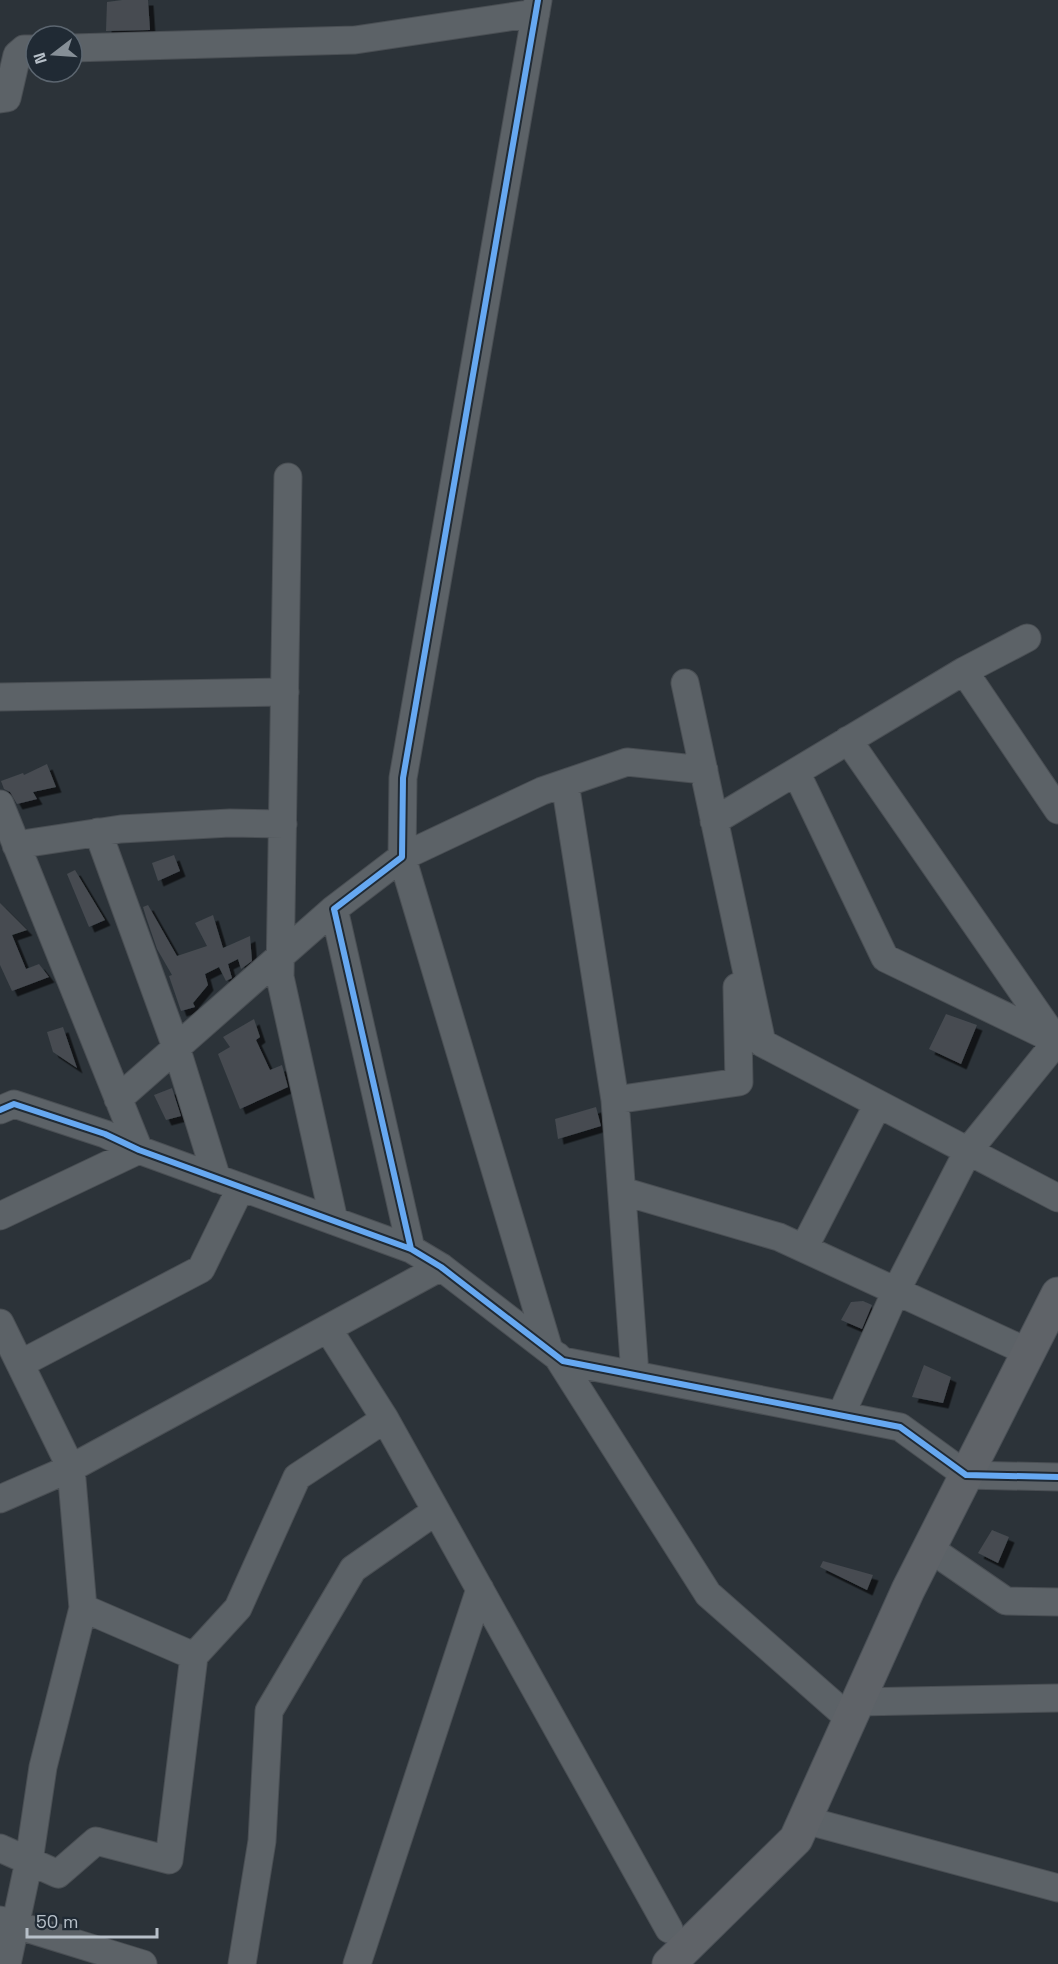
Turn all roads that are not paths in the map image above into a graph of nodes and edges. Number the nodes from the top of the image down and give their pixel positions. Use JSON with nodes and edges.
{"nodes":[{"id":1,"x":537,"y":7,"type":"edge"},
{"id":2,"x":84,"y":48,"type":"edge"},
{"id":3,"x":24,"y":49,"type":"edge"},
{"id":4,"x":0,"y":99,"type":"edge"},
{"id":5,"x":288,"y":477,"type":"dead end"},
{"id":6,"x":1027,"y":638,"type":"dead end"},
{"id":7,"x":964,"y":671,"type":"junction"},
{"id":8,"x":685,"y":683,"type":"dead end"},
{"id":9,"x":285,"y":692,"type":"junction"},
{"id":10,"x":0,"y":697,"type":"edge"},
{"id":11,"x":848,"y":740,"type":"junction"},
{"id":12,"x":704,"y":770,"type":"junction"},
{"id":13,"x":796,"y":772,"type":"junction"},
{"id":14,"x":565,"y":783,"type":"junction"},
{"id":15,"x":0,"y":804,"type":"edge"},
{"id":16,"x":1058,"y":810,"type":"edge"},
{"id":17,"x":714,"y":821,"type":"junction"},
{"id":18,"x":282,"y":824,"type":"junction"},
{"id":19,"x":98,"y":832,"type":"junction"},
{"id":20,"x":16,"y":845,"type":"junction"},
{"id":21,"x":402,"y":857,"type":"junction"},
{"id":22,"x":334,"y":909,"type":"junction"},
{"id":23,"x":736,"y":923,"type":"junction"},
{"id":24,"x":281,"y":956,"type":"junction"},
{"id":25,"x":1057,"y":1040,"type":"edge"},
{"id":26,"x":176,"y":1047,"type":"junction"},
{"id":27,"x":118,"y":1099,"type":"junction"},
{"id":28,"x":615,"y":1100,"type":"junction"},
{"id":29,"x":878,"y":1104,"type":"junction"},
{"id":30,"x":0,"y":1110,"type":"edge"},
{"id":31,"x":139,"y":1150,"type":"junction"},
{"id":32,"x":968,"y":1151,"type":"junction"},
{"id":33,"x":229,"y":1183,"type":"junction"},
{"id":34,"x":622,"y":1191,"type":"junction"},
{"id":35,"x":1058,"y":1198,"type":"edge"},
{"id":36,"x":0,"y":1215,"type":"edge"},
{"id":37,"x":334,"y":1221,"type":"junction"},
{"id":38,"x":804,"y":1248,"type":"junction"},
{"id":39,"x":411,"y":1249,"type":"junction"},
{"id":40,"x":441,"y":1267,"type":"junction"},
{"id":41,"x":896,"y":1291,"type":"junction"},
{"id":42,"x":1058,"y":1294,"type":"edge"},
{"id":43,"x":0,"y":1323,"type":"edge"},
{"id":44,"x":328,"y":1329,"type":"junction"},
{"id":45,"x":1028,"y":1352,"type":"junction"},
{"id":46,"x":553,"y":1353,"type":"junction"},
{"id":47,"x":11,"y":1356,"type":"edge"},
{"id":48,"x":635,"y":1375,"type":"junction"},
{"id":49,"x":841,"y":1415,"type":"junction"},
{"id":50,"x":385,"y":1419,"type":"junction"},
{"id":51,"x":71,"y":1468,"type":"junction"},
{"id":52,"x":966,"y":1475,"type":"junction"},
{"id":53,"x":1058,"y":1476,"type":"edge"},
{"id":54,"x":0,"y":1499,"type":"edge"},
{"id":55,"x":436,"y":1511,"type":"junction"},
{"id":56,"x":929,"y":1548,"type":"junction"},
{"id":57,"x":480,"y":1589,"type":"junction"},
{"id":58,"x":1058,"y":1602,"type":"edge"},
{"id":59,"x":83,"y":1608,"type":"junction"},
{"id":60,"x":194,"y":1656,"type":"junction"},
{"id":61,"x":1058,"y":1698,"type":"edge"},
{"id":62,"x":854,"y":1711,"type":"junction"},
{"id":63,"x":805,"y":1820,"type":"junction"},
{"id":64,"x":0,"y":1848,"type":"edge"},
{"id":65,"x":28,"y":1861,"type":"junction"},
{"id":66,"x":1058,"y":1888,"type":"edge"},
{"id":67,"x":7,"y":1923,"type":"edge"},
{"id":68,"x":669,"y":1929,"type":"dead end"},
{"id":69,"x":7,"y":1964,"type":"edge"},
{"id":70,"x":143,"y":1964,"type":"edge"},
{"id":71,"x":242,"y":1964,"type":"edge"},
{"id":72,"x":357,"y":1964,"type":"edge"},
{"id":73,"x":669,"y":1964,"type":"edge"}],
"edges":[{"from":1,"to":2,"type":"street"},
{"from":1,"to":21,"type":"street"},
{"from":3,"to":4,"type":"street"},
{"from":5,"to":9,"type":"street"},
{"from":6,"to":7,"type":"street"},
{"from":7,"to":11,"type":"street"},
{"from":7,"to":16,"type":"street"},
{"from":8,"to":12,"type":"street"},
{"from":9,"to":10,"type":"street"},
{"from":9,"to":18,"type":"street"},
{"from":11,"to":13,"type":"street"},
{"from":11,"to":25,"type":"street"},
{"from":12,"to":14,"type":"street"},
{"from":12,"to":17,"type":"street"},
{"from":13,"to":17,"type":"street"},
{"from":13,"to":25,"type":"street"},
{"from":14,"to":21,"type":"street"},
{"from":14,"to":28,"type":"street"},
{"from":15,"to":20,"type":"street"},
{"from":17,"to":23,"type":"street"},
{"from":18,"to":19,"type":"street"},
{"from":18,"to":24,"type":"street"},
{"from":19,"to":20,"type":"street"},
{"from":19,"to":26,"type":"street"},
{"from":20,"to":27,"type":"street"},
{"from":21,"to":22,"type":"street"},
{"from":21,"to":46,"type":"street"},
{"from":22,"to":24,"type":"street"},
{"from":22,"to":39,"type":"street"},
{"from":23,"to":28,"type":"street"},
{"from":23,"to":29,"type":"street"},
{"from":24,"to":26,"type":"street"},
{"from":24,"to":37,"type":"street"},
{"from":25,"to":32,"type":"street"},
{"from":26,"to":27,"type":"street"},
{"from":26,"to":33,"type":"street"},
{"from":27,"to":31,"type":"street"},
{"from":28,"to":34,"type":"street"},
{"from":29,"to":32,"type":"street"},
{"from":29,"to":38,"type":"street"},
{"from":30,"to":31,"type":"street"},
{"from":31,"to":33,"type":"street"},
{"from":31,"to":36,"type":"street"},
{"from":32,"to":35,"type":"street"},
{"from":32,"to":41,"type":"street"},
{"from":33,"to":37,"type":"street"},
{"from":33,"to":47,"type":"street"},
{"from":34,"to":38,"type":"street"},
{"from":34,"to":48,"type":"street"},
{"from":37,"to":39,"type":"street"},
{"from":38,"to":41,"type":"street"},
{"from":39,"to":40,"type":"street"},
{"from":40,"to":44,"type":"street"},
{"from":40,"to":46,"type":"street"},
{"from":41,"to":45,"type":"street"},
{"from":41,"to":49,"type":"street"},
{"from":42,"to":45,"type":"main road"},
{"from":43,"to":47,"type":"street"},
{"from":44,"to":50,"type":"street"},
{"from":44,"to":51,"type":"street"},
{"from":45,"to":52,"type":"main road"},
{"from":46,"to":48,"type":"street"},
{"from":46,"to":62,"type":"street"},
{"from":47,"to":51,"type":"street"},
{"from":48,"to":49,"type":"street"},
{"from":49,"to":52,"type":"street"},
{"from":50,"to":55,"type":"street"},
{"from":50,"to":60,"type":"street"},
{"from":51,"to":54,"type":"street"},
{"from":51,"to":59,"type":"street"},
{"from":52,"to":53,"type":"street"},
{"from":52,"to":56,"type":"main road"},
{"from":55,"to":57,"type":"street"},
{"from":55,"to":71,"type":"street"},
{"from":56,"to":58,"type":"street"},
{"from":56,"to":62,"type":"main road"},
{"from":57,"to":68,"type":"street"},
{"from":57,"to":72,"type":"street"},
{"from":59,"to":60,"type":"street"},
{"from":59,"to":65,"type":"street"},
{"from":60,"to":65,"type":"street"},
{"from":61,"to":62,"type":"street"},
{"from":62,"to":63,"type":"main road"},
{"from":63,"to":66,"type":"street"},
{"from":63,"to":73,"type":"main road"},
{"from":64,"to":65,"type":"street"},
{"from":65,"to":67,"type":"street"},
{"from":67,"to":69,"type":"street"},
{"from":67,"to":70,"type":"street"}]}
